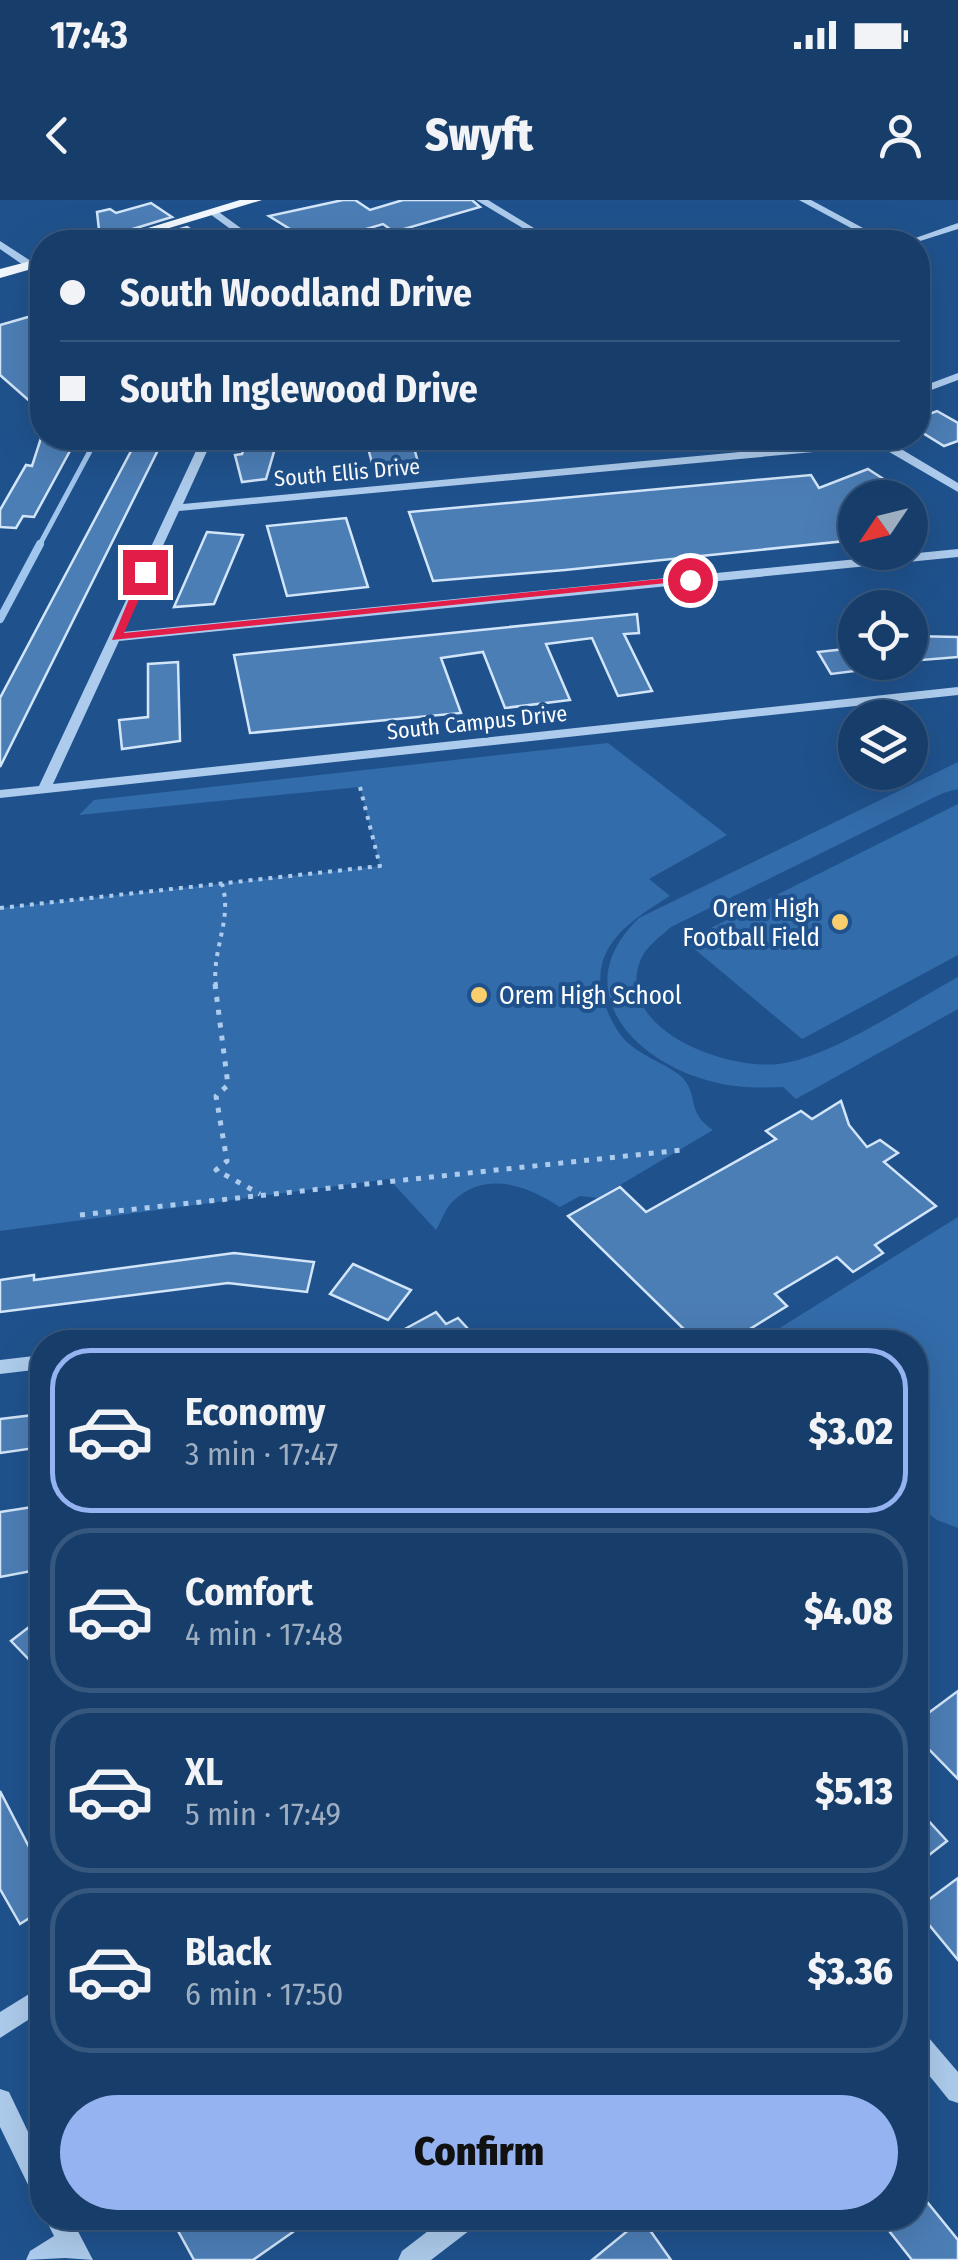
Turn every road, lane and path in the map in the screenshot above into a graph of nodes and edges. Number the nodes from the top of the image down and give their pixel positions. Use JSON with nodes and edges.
{"nodes":[{"id":1,"x":255,"y":200,"type":"edge"},
{"id":2,"x":480,"y":200,"type":"edge"},
{"id":3,"x":804,"y":200,"type":"edge"},
{"id":4,"x":213,"y":212,"type":"junction"},
{"id":5,"x":958,"y":226,"type":"edge"},
{"id":6,"x":150,"y":230,"type":"edge"},
{"id":7,"x":237,"y":230,"type":"edge"},
{"id":8,"x":531,"y":230,"type":"edge"},
{"id":9,"x":861,"y":230,"type":"edge"},
{"id":10,"x":930,"y":235,"type":"edge"},
{"id":11,"x":0,"y":244,"type":"edge"},
{"id":12,"x":30,"y":261,"type":"edge"},
{"id":13,"x":30,"y":266,"type":"edge"},
{"id":14,"x":0,"y":274,"type":"edge"},
{"id":15,"x":958,"y":376,"type":"edge"},
{"id":16,"x":930,"y":387,"type":"edge"},
{"id":17,"x":201,"y":450,"type":"edge"},
{"id":18,"x":774,"y":450,"type":"edge"},
{"id":19,"x":895,"y":450,"type":"edge"},
{"id":20,"x":958,"y":488,"type":"edge"},
{"id":21,"x":174,"y":508,"type":"junction"},
{"id":22,"x":958,"y":553,"type":"edge"},
{"id":23,"x":116,"y":637,"type":"junction"},
{"id":24,"x":958,"y":691,"type":"edge"},
{"id":25,"x":360,"y":787,"type":"dead end"},
{"id":26,"x":44,"y":789,"type":"junction"},
{"id":27,"x":0,"y":794,"type":"edge"},
{"id":28,"x":222,"y":884,"type":"junction"},
{"id":29,"x":0,"y":908,"type":"edge"},
{"id":30,"x":682,"y":1150,"type":"dead end"},
{"id":31,"x":262,"y":1196,"type":"junction"},
{"id":32,"x":80,"y":1215,"type":"dead end"},
{"id":33,"x":30,"y":1363,"type":"edge"},
{"id":34,"x":0,"y":1367,"type":"edge"},
{"id":35,"x":30,"y":2006,"type":"edge"},
{"id":36,"x":0,"y":2026,"type":"edge"},
{"id":37,"x":928,"y":2055,"type":"edge"},
{"id":38,"x":958,"y":2091,"type":"edge"},
{"id":39,"x":0,"y":2101,"type":"edge"},
{"id":40,"x":30,"y":2162,"type":"edge"},
{"id":41,"x":450,"y":2230,"type":"edge"},
{"id":42,"x":69,"y":2239,"type":"edge"},
{"id":43,"x":39,"y":2260,"type":"edge"},
{"id":44,"x":411,"y":2260,"type":"edge"}],
"edges":[{"from":1,"to":4,"type":"main road"},
{"from":2,"to":8,"type":"street"},
{"from":3,"to":9,"type":"street"},
{"from":4,"to":6,"type":"main road"},
{"from":4,"to":7,"type":"street"},
{"from":5,"to":10,"type":"street"},
{"from":11,"to":12,"type":"street"},
{"from":13,"to":14,"type":"main road"},
{"from":15,"to":16,"type":"street"},
{"from":17,"to":21,"type":"street"},
{"from":18,"to":21,"type":"street","name":"South Ellis Drive"},
{"from":19,"to":20,"type":"street"},
{"from":21,"to":23,"type":"street"},
{"from":22,"to":23,"type":"street"},
{"from":23,"to":26,"type":"street"},
{"from":24,"to":26,"type":"street","name":"South Campus Drive"},
{"from":25,"to":28,"type":"path"},
{"from":26,"to":27,"type":"street","name":"South Campus Drive"},
{"from":28,"to":29,"type":"path"},
{"from":28,"to":31,"type":"path"},
{"from":30,"to":31,"type":"path"},
{"from":31,"to":32,"type":"path"},
{"from":33,"to":34,"type":"street"},
{"from":35,"to":36,"type":"street"},
{"from":37,"to":38,"type":"street"},
{"from":39,"to":40,"type":"street"},
{"from":41,"to":44,"type":"street"},
{"from":42,"to":43,"type":"street"}]}
